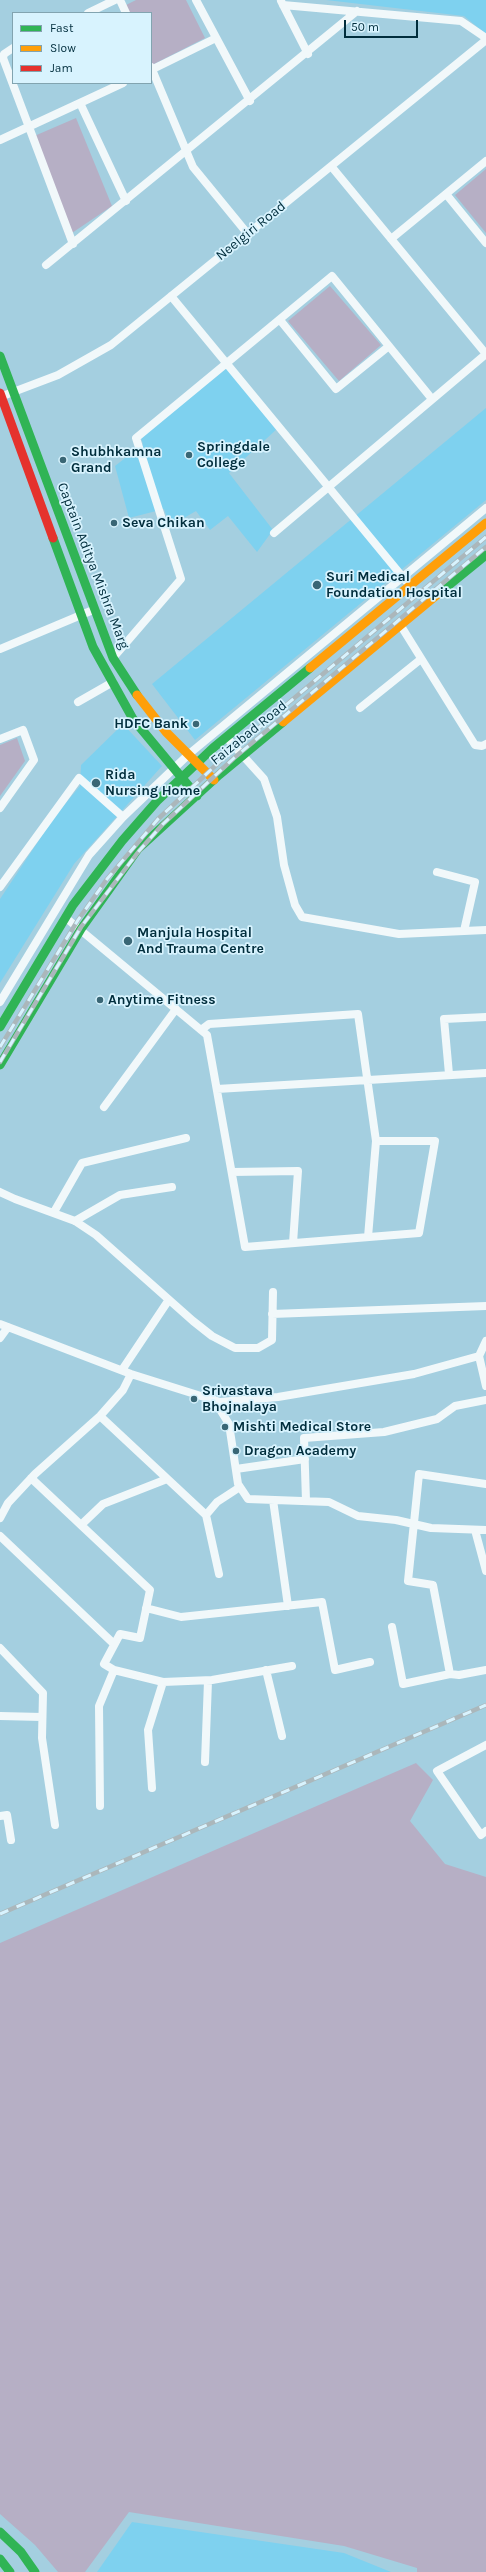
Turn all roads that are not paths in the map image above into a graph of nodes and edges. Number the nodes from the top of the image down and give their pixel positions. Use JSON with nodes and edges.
{"nodes":[{"id":1,"x":115,"y":0,"type":"edge"},
{"id":2,"x":120,"y":0,"type":"edge"},
{"id":3,"x":196,"y":0,"type":"edge"},
{"id":4,"x":281,"y":2,"type":"edge"},
{"id":5,"x":314,"y":4,"type":"edge"},
{"id":6,"x":357,"y":11,"type":"junction"},
{"id":7,"x":90,"y":12,"type":"edge"},
{"id":8,"x":126,"y":12,"type":"edge"},
{"id":9,"x":216,"y":38,"type":"junction"},
{"id":10,"x":486,"y":39,"type":"edge"},
{"id":11,"x":12,"y":49,"type":"edge"},
{"id":12,"x":308,"y":54,"type":"junction"},
{"id":13,"x":152,"y":69,"type":"edge"},
{"id":14,"x":152,"y":71,"type":"edge"},
{"id":15,"x":12,"y":81,"type":"edge"},
{"id":16,"x":13,"y":84,"type":"edge"},
{"id":17,"x":120,"y":84,"type":"edge"},
{"id":18,"x":250,"y":101,"type":"junction"},
{"id":19,"x":80,"y":103,"type":"junction"},
{"id":20,"x":28,"y":127,"type":"junction"},
{"id":21,"x":0,"y":140,"type":"edge"},
{"id":22,"x":187,"y":152,"type":"junction"},
{"id":23,"x":486,"y":161,"type":"edge"},
{"id":24,"x":331,"y":166,"type":"junction"},
{"id":25,"x":446,"y":194,"type":"junction"},
{"id":26,"x":126,"y":201,"type":"junction"},
{"id":27,"x":247,"y":233,"type":"junction"},
{"id":28,"x":391,"y":239,"type":"junction"},
{"id":29,"x":486,"y":243,"type":"edge"},
{"id":30,"x":73,"y":244,"type":"junction"},
{"id":31,"x":46,"y":265,"type":"dead end"},
{"id":32,"x":171,"y":296,"type":"junction"},
{"id":33,"x":280,"y":320,"type":"junction"},
{"id":34,"x":389,"y":346,"type":"junction"},
{"id":35,"x":486,"y":354,"type":"edge"},
{"id":36,"x":0,"y":356,"type":"edge"},
{"id":37,"x":227,"y":363,"type":"junction"},
{"id":38,"x":14,"y":393,"type":"junction"},
{"id":39,"x":0,"y":396,"type":"edge"},
{"id":40,"x":432,"y":399,"type":"junction"},
{"id":41,"x":328,"y":486,"type":"junction"},
{"id":42,"x":486,"y":508,"type":"edge"},
{"id":43,"x":486,"y":523,"type":"edge"},
{"id":44,"x":274,"y":533,"type":"dead end"},
{"id":45,"x":486,"y":555,"type":"edge"},
{"id":46,"x":403,"y":577,"type":"junction"},
{"id":47,"x":410,"y":586,"type":"junction"},
{"id":48,"x":93,"y":610,"type":"junction"},
{"id":49,"x":81,"y":615,"type":"junction"},
{"id":50,"x":401,"y":626,"type":"junction"},
{"id":51,"x":0,"y":649,"type":"edge"},
{"id":52,"x":113,"y":658,"type":"junction"},
{"id":53,"x":421,"y":659,"type":"junction"},
{"id":54,"x":113,"y":682,"type":"junction"},
{"id":55,"x":78,"y":702,"type":"dead end"},
{"id":56,"x":360,"y":708,"type":"dead end"},
{"id":57,"x":227,"y":738,"type":"junction"},
{"id":58,"x":0,"y":739,"type":"edge"},
{"id":59,"x":486,"y":744,"type":"edge"},
{"id":60,"x":189,"y":754,"type":"junction"},
{"id":61,"x":244,"y":756,"type":"junction"},
{"id":62,"x":198,"y":763,"type":"junction"},
{"id":63,"x":173,"y":769,"type":"junction"},
{"id":64,"x":181,"y":779,"type":"junction"},
{"id":65,"x":214,"y":780,"type":"junction"},
{"id":66,"x":196,"y":796,"type":"junction"},
{"id":67,"x":0,"y":808,"type":"edge"},
{"id":68,"x":123,"y":817,"type":"junction"},
{"id":69,"x":437,"y":872,"type":"dead end"},
{"id":70,"x":0,"y":887,"type":"edge"},
{"id":71,"x":66,"y":918,"type":"junction"},
{"id":72,"x":80,"y":929,"type":"junction"},
{"id":73,"x":486,"y":930,"type":"edge"},
{"id":74,"x":464,"y":931,"type":"junction"},
{"id":75,"x":0,"y":1002,"type":"edge"},
{"id":76,"x":176,"y":1009,"type":"junction"},
{"id":77,"x":486,"y":1017,"type":"edge"},
{"id":78,"x":0,"y":1027,"type":"edge"},
{"id":79,"x":201,"y":1030,"type":"junction"},
{"id":80,"x":0,"y":1065,"type":"edge"},
{"id":81,"x":486,"y":1073,"type":"edge"},
{"id":82,"x":449,"y":1074,"type":"junction"},
{"id":83,"x":368,"y":1081,"type":"junction"},
{"id":84,"x":217,"y":1089,"type":"junction"},
{"id":85,"x":104,"y":1107,"type":"dead end"},
{"id":86,"x":186,"y":1138,"type":"dead end"},
{"id":87,"x":376,"y":1141,"type":"junction"},
{"id":88,"x":232,"y":1172,"type":"junction"},
{"id":89,"x":172,"y":1187,"type":"dead end"},
{"id":90,"x":0,"y":1192,"type":"edge"},
{"id":91,"x":54,"y":1212,"type":"junction"},
{"id":92,"x":75,"y":1221,"type":"junction"},
{"id":93,"x":368,"y":1237,"type":"junction"},
{"id":94,"x":293,"y":1243,"type":"junction"},
{"id":95,"x":273,"y":1292,"type":"dead end"},
{"id":96,"x":168,"y":1301,"type":"junction"},
{"id":97,"x":486,"y":1306,"type":"edge"},
{"id":98,"x":272,"y":1314,"type":"junction"},
{"id":99,"x":0,"y":1324,"type":"edge"},
{"id":100,"x":8,"y":1327,"type":"junction"},
{"id":101,"x":0,"y":1338,"type":"edge"},
{"id":102,"x":485,"y":1344,"type":"edge"},
{"id":103,"x":479,"y":1356,"type":"junction"},
{"id":104,"x":122,"y":1370,"type":"junction"},
{"id":105,"x":131,"y":1374,"type":"junction"},
{"id":106,"x":486,"y":1386,"type":"edge"},
{"id":107,"x":214,"y":1400,"type":"junction"},
{"id":108,"x":486,"y":1400,"type":"edge"},
{"id":109,"x":100,"y":1416,"type":"junction"},
{"id":110,"x":305,"y":1459,"type":"junction"},
{"id":111,"x":236,"y":1469,"type":"junction"},
{"id":112,"x":31,"y":1478,"type":"junction"},
{"id":113,"x":167,"y":1479,"type":"junction"},
{"id":114,"x":486,"y":1484,"type":"edge"},
{"id":115,"x":240,"y":1487,"type":"junction"},
{"id":116,"x":273,"y":1500,"type":"junction"},
{"id":117,"x":306,"y":1501,"type":"junction"},
{"id":118,"x":206,"y":1515,"type":"junction"},
{"id":119,"x":0,"y":1518,"type":"edge"},
{"id":120,"x":413,"y":1524,"type":"junction"},
{"id":121,"x":81,"y":1525,"type":"junction"},
{"id":122,"x":475,"y":1530,"type":"junction"},
{"id":123,"x":486,"y":1530,"type":"edge"},
{"id":124,"x":0,"y":1536,"type":"edge"},
{"id":125,"x":486,"y":1571,"type":"edge"},
{"id":126,"x":219,"y":1574,"type":"dead end"},
{"id":127,"x":288,"y":1606,"type":"junction"},
{"id":128,"x":146,"y":1608,"type":"junction"},
{"id":129,"x":392,"y":1627,"type":"dead end"},
{"id":130,"x":114,"y":1644,"type":"junction"},
{"id":131,"x":0,"y":1648,"type":"edge"},
{"id":132,"x":370,"y":1662,"type":"dead end"},
{"id":133,"x":292,"y":1666,"type":"dead end"},
{"id":134,"x":114,"y":1670,"type":"junction"},
{"id":135,"x":266,"y":1670,"type":"junction"},
{"id":136,"x":486,"y":1670,"type":"edge"},
{"id":137,"x":450,"y":1674,"type":"junction"},
{"id":138,"x":208,"y":1681,"type":"junction"},
{"id":139,"x":163,"y":1682,"type":"junction"},
{"id":140,"x":0,"y":1716,"type":"edge"},
{"id":141,"x":42,"y":1717,"type":"junction"},
{"id":142,"x":282,"y":1736,"type":"dead end"},
{"id":143,"x":486,"y":1745,"type":"edge"},
{"id":144,"x":205,"y":1762,"type":"dead end"},
{"id":145,"x":152,"y":1788,"type":"dead end"},
{"id":146,"x":100,"y":1806,"type":"dead end"},
{"id":147,"x":0,"y":1816,"type":"edge"},
{"id":148,"x":55,"y":1824,"type":"dead end"},
{"id":149,"x":486,"y":1831,"type":"edge"},
{"id":150,"x":11,"y":1840,"type":"dead end"},
{"id":151,"x":0,"y":2532,"type":"edge"},
{"id":152,"x":0,"y":2559,"type":"edge"},
{"id":153,"x":10,"y":2572,"type":"edge"},
{"id":154,"x":35,"y":2572,"type":"edge"}],
"edges":[{"from":1,"to":7,"type":"street"},
{"from":2,"to":8,"type":"street"},
{"from":3,"to":9,"type":"street"},
{"from":4,"to":5,"type":"street"},
{"from":4,"to":12,"type":"street"},
{"from":5,"to":6,"type":"street"},
{"from":6,"to":10,"type":"street"},
{"from":6,"to":12,"type":"street"},
{"from":9,"to":13,"type":"street"},
{"from":9,"to":18,"type":"street"},
{"from":10,"to":24,"type":"street","name":"Neelgiri Road"},
{"from":11,"to":15,"type":"street"},
{"from":12,"to":18,"type":"street"},
{"from":14,"to":22,"type":"street"},
{"from":16,"to":20,"type":"street"},
{"from":17,"to":19,"type":"street"},
{"from":18,"to":22,"type":"street"},
{"from":19,"to":20,"type":"street"},
{"from":19,"to":26,"type":"street"},
{"from":20,"to":21,"type":"street"},
{"from":20,"to":30,"type":"street"},
{"from":22,"to":26,"type":"street"},
{"from":22,"to":27,"type":"street"},
{"from":23,"to":25,"type":"street"},
{"from":24,"to":27,"type":"street","name":"Neelgiri Road"},
{"from":24,"to":28,"type":"street"},
{"from":25,"to":28,"type":"street"},
{"from":25,"to":29,"type":"street"},
{"from":26,"to":30,"type":"street"},
{"from":27,"to":32,"type":"street","name":"Neelgiri Road"},
{"from":28,"to":35,"type":"street"},
{"from":30,"to":31,"type":"street"},
{"from":32,"to":37,"type":"street"},
{"from":32,"to":38,"type":"street","name":"Neelgiri Road"},
{"from":33,"to":34,"type":"street"},
{"from":33,"to":34,"type":"street"},
{"from":33,"to":37,"type":"street"},
{"from":34,"to":40,"type":"street"},
{"from":35,"to":40,"type":"street"},
{"from":36,"to":38,"type":"main road","name":"Captain Aditya Mishra Marg"},
{"from":37,"to":41,"type":"street"},
{"from":37,"to":52,"type":"street"},
{"from":38,"to":39,"type":"street","name":"Neelgiri Road"},
{"from":38,"to":48,"type":"main road","name":"Captain Aditya Mishra Marg"},
{"from":39,"to":49,"type":"main road","name":"Captain Aditya Mishra Marg"},
{"from":40,"to":41,"type":"street"},
{"from":41,"to":44,"type":"street"},
{"from":41,"to":46,"type":"street"},
{"from":42,"to":46,"type":"street"},
{"from":43,"to":47,"type":"main road","name":"Faizabad Road"},
{"from":45,"to":50,"type":"main road","name":"Faizabad Road"},
{"from":46,"to":47,"type":"street"},
{"from":46,"to":60,"type":"street"},
{"from":47,"to":57,"type":"main road","name":"Faizabad Road"},
{"from":48,"to":49,"type":"street"},
{"from":48,"to":52,"type":"main road","name":"Captain Aditya Mishra Marg"},
{"from":49,"to":51,"type":"street"},
{"from":49,"to":54,"type":"main road","name":"Captain Aditya Mishra Marg"},
{"from":50,"to":53,"type":"street"},
{"from":50,"to":61,"type":"main road","name":"Faizabad Road"},
{"from":52,"to":60,"type":"main road","name":"Captain Aditya Mishra Marg"},
{"from":53,"to":56,"type":"street"},
{"from":53,"to":59,"type":"street"},
{"from":54,"to":55,"type":"street"},
{"from":54,"to":63,"type":"main road","name":"Captain Aditya Mishra Marg"},
{"from":57,"to":61,"type":"street"},
{"from":57,"to":62,"type":"main road","name":"Faizabad Road"},
{"from":58,"to":67,"type":"street"},
{"from":60,"to":62,"type":"main road","name":"Captain Aditya Mishra Marg"},
{"from":60,"to":63,"type":"street"},
{"from":61,"to":65,"type":"main road","name":"Faizabad Road"},
{"from":61,"to":74,"type":"street"},
{"from":62,"to":64,"type":"main road","name":"Faizabad Road"},
{"from":62,"to":65,"type":"main road","name":"Captain Aditya Mishra Marg"},
{"from":63,"to":64,"type":"main road","name":"Captain Aditya Mishra Marg"},
{"from":63,"to":68,"type":"street"},
{"from":64,"to":66,"type":"main road","name":"Captain Aditya Mishra Marg"},
{"from":64,"to":71,"type":"main road","name":"Faizabad Road"},
{"from":65,"to":66,"type":"main road","name":"Faizabad Road"},
{"from":66,"to":72,"type":"main road","name":"Faizabad Road"},
{"from":68,"to":70,"type":"street"},
{"from":68,"to":75,"type":"street"},
{"from":69,"to":74,"type":"street"},
{"from":71,"to":72,"type":"street"},
{"from":71,"to":78,"type":"main road","name":"Faizabad Road"},
{"from":72,"to":76,"type":"street"},
{"from":72,"to":80,"type":"main road","name":"Faizabad Road"},
{"from":73,"to":74,"type":"street"},
{"from":76,"to":79,"type":"street"},
{"from":76,"to":85,"type":"street"},
{"from":77,"to":82,"type":"street"},
{"from":79,"to":83,"type":"street"},
{"from":79,"to":84,"type":"street"},
{"from":81,"to":82,"type":"street"},
{"from":82,"to":83,"type":"street"},
{"from":83,"to":84,"type":"street"},
{"from":83,"to":87,"type":"street"},
{"from":84,"to":88,"type":"street"},
{"from":86,"to":91,"type":"street"},
{"from":87,"to":93,"type":"street"},
{"from":87,"to":93,"type":"street"},
{"from":88,"to":94,"type":"street"},
{"from":88,"to":94,"type":"street"},
{"from":89,"to":92,"type":"street"},
{"from":90,"to":91,"type":"street"},
{"from":91,"to":92,"type":"street"},
{"from":92,"to":96,"type":"street"},
{"from":93,"to":94,"type":"street"},
{"from":95,"to":98,"type":"street"},
{"from":96,"to":98,"type":"street"},
{"from":96,"to":104,"type":"street"},
{"from":97,"to":98,"type":"street"},
{"from":99,"to":100,"type":"street"},
{"from":100,"to":101,"type":"street"},
{"from":100,"to":104,"type":"street"},
{"from":102,"to":103,"type":"street"},
{"from":103,"to":106,"type":"street"},
{"from":103,"to":107,"type":"street"},
{"from":104,"to":105,"type":"street"},
{"from":105,"to":107,"type":"street"},
{"from":105,"to":109,"type":"street"},
{"from":107,"to":111,"type":"street"},
{"from":108,"to":110,"type":"street"},
{"from":109,"to":112,"type":"street"},
{"from":109,"to":113,"type":"street"},
{"from":110,"to":111,"type":"street"},
{"from":110,"to":117,"type":"street"},
{"from":111,"to":115,"type":"street"},
{"from":112,"to":119,"type":"street"},
{"from":112,"to":121,"type":"street"},
{"from":113,"to":118,"type":"street"},
{"from":113,"to":121,"type":"street"},
{"from":114,"to":120,"type":"street"},
{"from":115,"to":116,"type":"street"},
{"from":115,"to":118,"type":"street"},
{"from":116,"to":117,"type":"street"},
{"from":116,"to":127,"type":"street"},
{"from":117,"to":120,"type":"street"},
{"from":118,"to":126,"type":"street"},
{"from":120,"to":122,"type":"street"},
{"from":120,"to":137,"type":"street"},
{"from":121,"to":128,"type":"street"},
{"from":122,"to":123,"type":"street"},
{"from":122,"to":125,"type":"street"},
{"from":124,"to":130,"type":"street"},
{"from":127,"to":128,"type":"street"},
{"from":127,"to":132,"type":"street"},
{"from":128,"to":130,"type":"street"},
{"from":129,"to":137,"type":"street"},
{"from":130,"to":134,"type":"street"},
{"from":131,"to":141,"type":"street"},
{"from":133,"to":135,"type":"street"},
{"from":134,"to":139,"type":"street"},
{"from":134,"to":146,"type":"street"},
{"from":135,"to":138,"type":"street"},
{"from":135,"to":142,"type":"street"},
{"from":136,"to":137,"type":"street"},
{"from":138,"to":139,"type":"street"},
{"from":138,"to":144,"type":"street"},
{"from":139,"to":145,"type":"street"},
{"from":140,"to":141,"type":"street"},
{"from":141,"to":148,"type":"street"},
{"from":143,"to":149,"type":"street"},
{"from":147,"to":150,"type":"street"},
{"from":151,"to":154,"type":"main road"},
{"from":152,"to":153,"type":"main road"}]}
